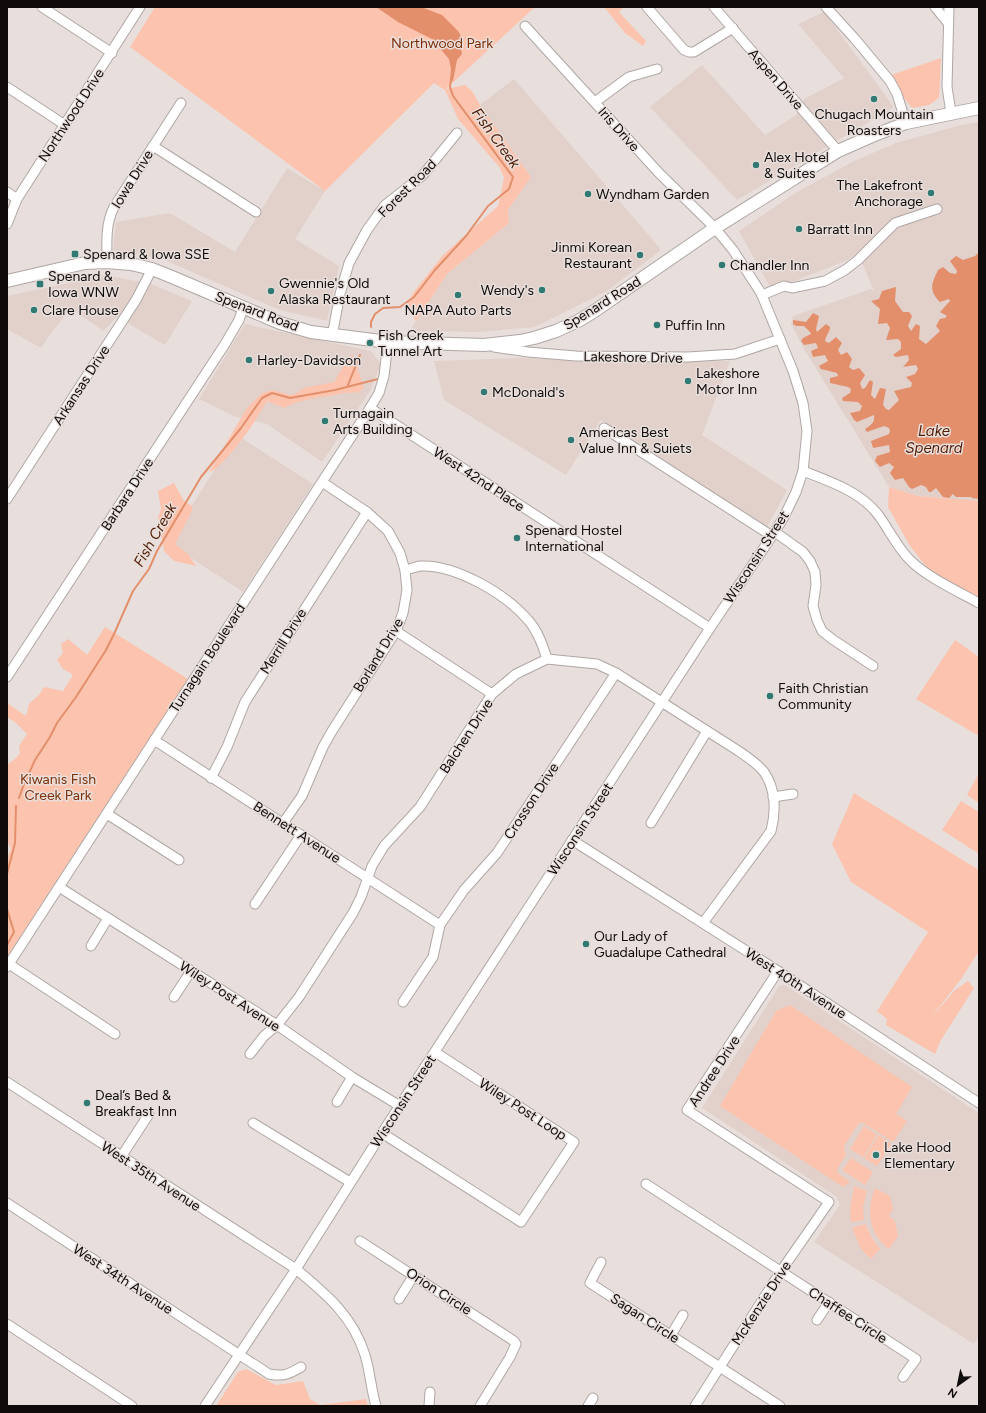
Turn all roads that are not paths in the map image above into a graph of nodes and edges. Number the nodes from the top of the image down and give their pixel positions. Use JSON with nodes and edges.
{"nodes":[{"id":1,"x":42,"y":7,"type":"edge"},
{"id":2,"x":140,"y":7,"type":"edge"},
{"id":3,"x":647,"y":7,"type":"edge"},
{"id":4,"x":714,"y":7,"type":"edge"},
{"id":5,"x":826,"y":7,"type":"edge"},
{"id":6,"x":935,"y":7,"type":"edge"},
{"id":7,"x":949,"y":7,"type":"edge"},
{"id":8,"x":948,"y":23,"type":"junction"},
{"id":9,"x":525,"y":26,"type":"dead end"},
{"id":10,"x":733,"y":28,"type":"junction"},
{"id":11,"x":112,"y":53,"type":"junction"},
{"id":12,"x":657,"y":69,"type":"dead end"},
{"id":13,"x":7,"y":87,"type":"edge"},
{"id":14,"x":595,"y":102,"type":"junction"},
{"id":15,"x":181,"y":103,"type":"dead end"},
{"id":16,"x":979,"y":108,"type":"edge"},
{"id":17,"x":951,"y":113,"type":"junction"},
{"id":18,"x":906,"y":123,"type":"junction"},
{"id":19,"x":65,"y":125,"type":"junction"},
{"id":20,"x":457,"y":133,"type":"dead end"},
{"id":21,"x":153,"y":146,"type":"junction"},
{"id":22,"x":838,"y":151,"type":"junction"},
{"id":23,"x":7,"y":192,"type":"edge"},
{"id":24,"x":17,"y":199,"type":"junction"},
{"id":25,"x":936,"y":209,"type":"dead end"},
{"id":26,"x":256,"y":212,"type":"dead end"},
{"id":27,"x":7,"y":224,"type":"edge"},
{"id":28,"x":715,"y":228,"type":"junction"},
{"id":29,"x":107,"y":262,"type":"junction"},
{"id":30,"x":152,"y":269,"type":"junction"},
{"id":31,"x":7,"y":281,"type":"edge"},
{"id":32,"x":762,"y":295,"type":"junction"},
{"id":33,"x":243,"y":308,"type":"junction"},
{"id":34,"x":332,"y":336,"type":"junction"},
{"id":35,"x":780,"y":339,"type":"junction"},
{"id":36,"x":525,"y":340,"type":"junction"},
{"id":37,"x":388,"y":342,"type":"junction"},
{"id":38,"x":484,"y":345,"type":"junction"},
{"id":39,"x":528,"y":352,"type":"junction"},
{"id":40,"x":370,"y":408,"type":"junction"},
{"id":41,"x":604,"y":428,"type":"dead end"},
{"id":42,"x":803,"y":471,"type":"junction"},
{"id":43,"x":322,"y":482,"type":"junction"},
{"id":44,"x":7,"y":499,"type":"edge"},
{"id":45,"x":367,"y":512,"type":"junction"},
{"id":46,"x":773,"y":534,"type":"junction"},
{"id":47,"x":405,"y":570,"type":"junction"},
{"id":48,"x":979,"y":603,"type":"edge"},
{"id":49,"x":710,"y":628,"type":"junction"},
{"id":50,"x":396,"y":631,"type":"junction"},
{"id":51,"x":547,"y":659,"type":"junction"},
{"id":52,"x":873,"y":666,"type":"dead end"},
{"id":53,"x":616,"y":673,"type":"junction"},
{"id":54,"x":7,"y":677,"type":"edge"},
{"id":55,"x":492,"y":694,"type":"junction"},
{"id":56,"x":662,"y":702,"type":"junction"},
{"id":57,"x":707,"y":731,"type":"junction"},
{"id":58,"x":154,"y":740,"type":"junction"},
{"id":59,"x":211,"y":778,"type":"junction"},
{"id":60,"x":793,"y":794,"type":"dead end"},
{"id":61,"x":773,"y":797,"type":"junction"},
{"id":62,"x":107,"y":814,"type":"junction"},
{"id":63,"x":283,"y":823,"type":"junction"},
{"id":64,"x":651,"y":823,"type":"dead end"},
{"id":65,"x":301,"y":835,"type":"junction"},
{"id":66,"x":572,"y":840,"type":"junction"},
{"id":67,"x":178,"y":860,"type":"dead end"},
{"id":68,"x":367,"y":877,"type":"junction"},
{"id":69,"x":59,"y":887,"type":"junction"},
{"id":70,"x":255,"y":904,"type":"dead end"},
{"id":71,"x":108,"y":918,"type":"junction"},
{"id":72,"x":703,"y":923,"type":"junction"},
{"id":73,"x":440,"y":925,"type":"junction"},
{"id":74,"x":91,"y":946,"type":"dead end"},
{"id":75,"x":8,"y":966,"type":"edge"},
{"id":76,"x":191,"y":971,"type":"junction"},
{"id":77,"x":778,"y":971,"type":"junction"},
{"id":78,"x":174,"y":997,"type":"dead end"},
{"id":79,"x":404,"y":1002,"type":"dead end"},
{"id":80,"x":277,"y":1026,"type":"junction"},
{"id":81,"x":115,"y":1034,"type":"dead end"},
{"id":82,"x":435,"y":1052,"type":"junction"},
{"id":83,"x":250,"y":1054,"type":"dead end"},
{"id":84,"x":352,"y":1077,"type":"junction"},
{"id":85,"x":7,"y":1082,"type":"edge"},
{"id":86,"x":336,"y":1102,"type":"dead end"},
{"id":87,"x":979,"y":1103,"type":"edge"},
{"id":88,"x":400,"y":1106,"type":"junction"},
{"id":89,"x":149,"y":1114,"type":"dead end"},
{"id":90,"x":254,"y":1124,"type":"dead end"},
{"id":91,"x":382,"y":1132,"type":"junction"},
{"id":92,"x":121,"y":1157,"type":"junction"},
{"id":93,"x":350,"y":1182,"type":"junction"},
{"id":94,"x":646,"y":1184,"type":"dead end"},
{"id":95,"x":829,"y":1202,"type":"joint"},
{"id":96,"x":7,"y":1203,"type":"edge"},
{"id":97,"x":360,"y":1241,"type":"dead end"},
{"id":98,"x":601,"y":1262,"type":"dead end"},
{"id":99,"x":296,"y":1269,"type":"junction"},
{"id":100,"x":780,"y":1271,"type":"junction"},
{"id":101,"x":414,"y":1275,"type":"junction"},
{"id":102,"x":399,"y":1299,"type":"dead end"},
{"id":103,"x":829,"y":1302,"type":"junction"},
{"id":104,"x":683,"y":1315,"type":"dead end"},
{"id":105,"x":817,"y":1320,"type":"dead end"},
{"id":106,"x":7,"y":1324,"type":"edge"},
{"id":107,"x":671,"y":1335,"type":"junction"},
{"id":108,"x":238,"y":1355,"type":"junction"},
{"id":109,"x":301,"y":1367,"type":"dead end"},
{"id":110,"x":720,"y":1368,"type":"junction"},
{"id":111,"x":903,"y":1377,"type":"dead end"},
{"id":112,"x":430,"y":1392,"type":"dead end"},
{"id":113,"x":132,"y":1406,"type":"edge"},
{"id":114,"x":205,"y":1406,"type":"edge"},
{"id":115,"x":376,"y":1406,"type":"edge"},
{"id":116,"x":429,"y":1406,"type":"edge"},
{"id":117,"x":480,"y":1406,"type":"edge"},
{"id":118,"x":695,"y":1406,"type":"edge"},
{"id":119,"x":780,"y":1406,"type":"edge"}],
"edges":[{"from":1,"to":11,"type":"street"},
{"from":2,"to":11,"type":"street","name":"Northwood Drive"},
{"from":3,"to":10,"type":"street"},
{"from":4,"to":10,"type":"street","name":"Aspen Drive"},
{"from":5,"to":18,"type":"street"},
{"from":6,"to":8,"type":"street"},
{"from":7,"to":8,"type":"street"},
{"from":8,"to":17,"type":"street"},
{"from":9,"to":14,"type":"street","name":"Iris Drive"},
{"from":10,"to":22,"type":"street","name":"Aspen Drive"},
{"from":11,"to":19,"type":"street","name":"Northwood Drive"},
{"from":12,"to":14,"type":"street"},
{"from":13,"to":19,"type":"street"},
{"from":14,"to":28,"type":"street","name":"Iris Drive"},
{"from":15,"to":21,"type":"street","name":"Iowa Drive"},
{"from":16,"to":17,"type":"main road","name":"Spenard Road"},
{"from":17,"to":18,"type":"main road","name":"Spenard Road"},
{"from":18,"to":22,"type":"main road","name":"Spenard Road"},
{"from":19,"to":24,"type":"street","name":"Northwood Drive"},
{"from":20,"to":34,"type":"street","name":"Forest Road"},
{"from":21,"to":26,"type":"street"},
{"from":21,"to":29,"type":"street","name":"Iowa Drive"},
{"from":22,"to":28,"type":"main road","name":"Spenard Road"},
{"from":23,"to":24,"type":"street"},
{"from":24,"to":27,"type":"street","name":"Northwood Drive"},
{"from":25,"to":32,"type":"street"},
{"from":28,"to":32,"type":"street","name":"Wisconsin Street"},
{"from":28,"to":36,"type":"main road","name":"Spenard Road"},
{"from":29,"to":30,"type":"main road","name":"Spenard Road"},
{"from":29,"to":31,"type":"main road","name":"Spenard Road"},
{"from":30,"to":33,"type":"main road","name":"Spenard Road"},
{"from":30,"to":44,"type":"street","name":"Arkansas Drive"},
{"from":32,"to":35,"type":"street","name":"Wisconsin Street"},
{"from":33,"to":34,"type":"main road","name":"Spenard Road"},
{"from":33,"to":54,"type":"street","name":"Barbara Drive"},
{"from":34,"to":37,"type":"main road","name":"Spenard Road"},
{"from":35,"to":39,"type":"street","name":"Lakeshore Drive"},
{"from":35,"to":42,"type":"street","name":"Wisconsin Street"},
{"from":36,"to":38,"type":"main road","name":"Spenard Road"},
{"from":36,"to":39,"type":"street"},
{"from":37,"to":38,"type":"main road","name":"Spenard Road"},
{"from":37,"to":40,"type":"street","name":"Turnagain Boulevard"},
{"from":38,"to":39,"type":"street","name":"Lakeshore Drive"},
{"from":40,"to":43,"type":"street","name":"Turnagain Boulevard"},
{"from":40,"to":49,"type":"street","name":"West 42nd Place"},
{"from":41,"to":46,"type":"street"},
{"from":42,"to":46,"type":"street","name":"Wisconsin Street"},
{"from":42,"to":48,"type":"street"},
{"from":43,"to":45,"type":"street","name":"Borland Drive"},
{"from":43,"to":58,"type":"street","name":"Turnagain Boulevard"},
{"from":45,"to":47,"type":"street","name":"Borland Drive"},
{"from":45,"to":59,"type":"street","name":"Merrill Drive"},
{"from":46,"to":49,"type":"street","name":"Wisconsin Street"},
{"from":46,"to":52,"type":"street"},
{"from":47,"to":50,"type":"street","name":"Borland Drive"},
{"from":47,"to":51,"type":"street"},
{"from":49,"to":56,"type":"street","name":"Wisconsin Street"},
{"from":50,"to":55,"type":"street"},
{"from":50,"to":63,"type":"street","name":"Borland Drive"},
{"from":51,"to":53,"type":"street"},
{"from":51,"to":55,"type":"street","name":"Balchen Drive"},
{"from":53,"to":56,"type":"street"},
{"from":53,"to":73,"type":"street","name":"Crosson Drive"},
{"from":55,"to":68,"type":"street","name":"Balchen Drive"},
{"from":56,"to":57,"type":"street"},
{"from":56,"to":66,"type":"street","name":"Wisconsin Street"},
{"from":57,"to":61,"type":"street"},
{"from":57,"to":64,"type":"street"},
{"from":58,"to":59,"type":"street","name":"Bennett Avenue"},
{"from":58,"to":62,"type":"street","name":"Turnagain Boulevard"},
{"from":59,"to":63,"type":"street","name":"Bennett Avenue"},
{"from":60,"to":61,"type":"street"},
{"from":61,"to":72,"type":"street"},
{"from":62,"to":67,"type":"street"},
{"from":62,"to":69,"type":"street","name":"Turnagain Boulevard"},
{"from":63,"to":65,"type":"street","name":"Bennett Avenue"},
{"from":65,"to":68,"type":"street","name":"Bennett Avenue"},
{"from":65,"to":70,"type":"street"},
{"from":66,"to":72,"type":"street","name":"West 40th Avenue"},
{"from":66,"to":82,"type":"street","name":"Wisconsin Street"},
{"from":68,"to":73,"type":"street","name":"Bennett Avenue"},
{"from":68,"to":80,"type":"street","name":"Balchen Drive"},
{"from":69,"to":71,"type":"street","name":"Wiley Post Avenue"},
{"from":69,"to":75,"type":"street","name":"Turnagain Boulevard"},
{"from":71,"to":74,"type":"street"},
{"from":71,"to":76,"type":"street","name":"Wiley Post Avenue"},
{"from":72,"to":77,"type":"street","name":"West 40th Avenue"},
{"from":73,"to":79,"type":"street"},
{"from":75,"to":81,"type":"street"},
{"from":76,"to":78,"type":"street"},
{"from":76,"to":80,"type":"street","name":"Wiley Post Avenue"},
{"from":77,"to":87,"type":"street","name":"West 40th Avenue"},
{"from":77,"to":95,"type":"street","name":"Andree Drive"},
{"from":80,"to":83,"type":"street","name":"Balchen Drive"},
{"from":80,"to":84,"type":"street","name":"Wiley Post Avenue"},
{"from":82,"to":88,"type":"street","name":"Wisconsin Street"},
{"from":82,"to":91,"type":"street","name":"Wiley Post Loop"},
{"from":84,"to":86,"type":"street"},
{"from":84,"to":88,"type":"street","name":"Wiley Post Avenue"},
{"from":85,"to":92,"type":"street","name":"West 35th Avenue"},
{"from":88,"to":91,"type":"street","name":"Wisconsin Street"},
{"from":89,"to":92,"type":"street"},
{"from":90,"to":93,"type":"street"},
{"from":91,"to":93,"type":"street","name":"Wisconsin Street"},
{"from":92,"to":99,"type":"street","name":"West 35th Avenue"},
{"from":93,"to":99,"type":"street","name":"Wisconsin Street"},
{"from":94,"to":100,"type":"street","name":"Chaffee Circle"},
{"from":95,"to":100,"type":"street","name":"McKenzie Drive"},
{"from":96,"to":108,"type":"street","name":"West 34th Avenue"},
{"from":97,"to":101,"type":"street","name":"Orion Circle"},
{"from":98,"to":107,"type":"street","name":"Sagan Circle"},
{"from":99,"to":108,"type":"street","name":"Wisconsin Street"},
{"from":99,"to":115,"type":"street","name":"West 35th Avenue"},
{"from":100,"to":103,"type":"street","name":"Chaffee Circle"},
{"from":100,"to":110,"type":"street","name":"McKenzie Drive"},
{"from":101,"to":102,"type":"street"},
{"from":101,"to":117,"type":"street","name":"Orion Circle"},
{"from":103,"to":105,"type":"street"},
{"from":103,"to":111,"type":"street","name":"Chaffee Circle"},
{"from":104,"to":107,"type":"street"},
{"from":106,"to":113,"type":"street"},
{"from":107,"to":110,"type":"street","name":"Sagan Circle"},
{"from":108,"to":109,"type":"street","name":"West 34th Avenue"},
{"from":108,"to":114,"type":"street","name":"Wisconsin Street"},
{"from":110,"to":118,"type":"street","name":"McKenzie Drive"},
{"from":110,"to":119,"type":"street","name":"Sagan Circle"},
{"from":112,"to":116,"type":"street"}]}
